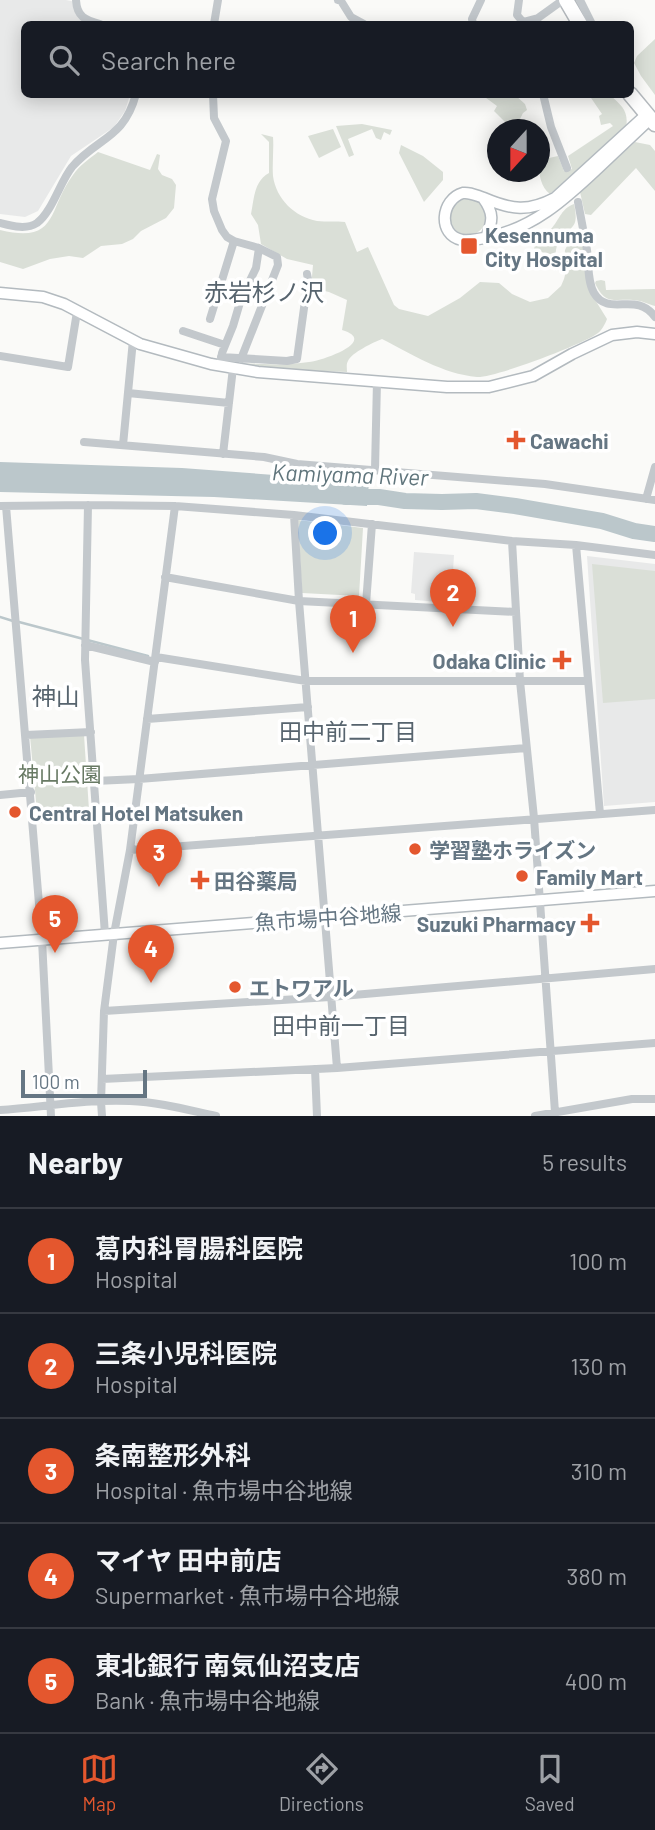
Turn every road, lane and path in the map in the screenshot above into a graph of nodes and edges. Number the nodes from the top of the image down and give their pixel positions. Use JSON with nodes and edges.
{"nodes":[{"id":1,"x":76,"y":0,"type":"edge"},
{"id":2,"x":218,"y":0,"type":"edge"},
{"id":3,"x":338,"y":0,"type":"edge"},
{"id":4,"x":481,"y":0,"type":"edge"},
{"id":5,"x":519,"y":0,"type":"edge"},
{"id":6,"x":565,"y":0,"type":"edge"},
{"id":7,"x":580,"y":0,"type":"edge"},
{"id":8,"x":87,"y":21,"type":"edge"},
{"id":9,"x":214,"y":21,"type":"edge"},
{"id":10,"x":358,"y":21,"type":"edge"},
{"id":11,"x":472,"y":21,"type":"edge"},
{"id":12,"x":521,"y":21,"type":"edge"},
{"id":13,"x":529,"y":21,"type":"edge"},
{"id":14,"x":578,"y":21,"type":"edge"},
{"id":15,"x":590,"y":21,"type":"edge"},
{"id":16,"x":135,"y":98,"type":"edge"},
{"id":17,"x":213,"y":98,"type":"edge"},
{"id":18,"x":544,"y":98,"type":"edge"},
{"id":19,"x":633,"y":98,"type":"edge"},
{"id":20,"x":651,"y":119,"type":"edge"},
{"id":21,"x":567,"y":168,"type":"dead end"},
{"id":22,"x":483,"y":198,"type":"junction"},
{"id":23,"x":578,"y":202,"type":"dead end"},
{"id":24,"x":0,"y":223,"type":"edge"},
{"id":25,"x":486,"y":238,"type":"junction"},
{"id":26,"x":234,"y":241,"type":"junction"},
{"id":27,"x":259,"y":248,"type":"junction"},
{"id":28,"x":307,"y":274,"type":"dead end"},
{"id":29,"x":0,"y":293,"type":"edge"},
{"id":30,"x":77,"y":312,"type":"junction"},
{"id":31,"x":655,"y":317,"type":"edge"},
{"id":32,"x":210,"y":319,"type":"dead end"},
{"id":33,"x":183,"y":331,"type":"dead end"},
{"id":34,"x":655,"y":334,"type":"edge"},
{"id":35,"x":133,"y":340,"type":"junction"},
{"id":36,"x":225,"y":345,"type":"junction"},
{"id":37,"x":0,"y":356,"type":"edge"},
{"id":38,"x":220,"y":361,"type":"junction"},
{"id":39,"x":237,"y":363,"type":"junction"},
{"id":40,"x":377,"y":381,"type":"junction"},
{"id":41,"x":128,"y":393,"type":"junction"},
{"id":42,"x":229,"y":403,"type":"junction"},
{"id":43,"x":83,"y":442,"type":"dead end"},
{"id":44,"x":123,"y":445,"type":"junction"},
{"id":45,"x":223,"y":454,"type":"junction"},
{"id":46,"x":655,"y":467,"type":"edge"},
{"id":47,"x":375,"y":469,"type":"junction"},
{"id":48,"x":650,"y":499,"type":"edge"},
{"id":49,"x":88,"y":505,"type":"junction"},
{"id":50,"x":3,"y":506,"type":"edge"},
{"id":51,"x":174,"y":506,"type":"junction"},
{"id":52,"x":295,"y":515,"type":"junction"},
{"id":53,"x":372,"y":524,"type":"junction"},
{"id":54,"x":512,"y":541,"type":"junction"},
{"id":55,"x":576,"y":545,"type":"junction"},
{"id":56,"x":655,"y":555,"type":"edge"},
{"id":57,"x":165,"y":577,"type":"junction"},
{"id":58,"x":299,"y":601,"type":"junction"},
{"id":59,"x":366,"y":604,"type":"junction"},
{"id":60,"x":516,"y":612,"type":"junction"},
{"id":61,"x":85,"y":645,"type":"junction"},
{"id":62,"x":155,"y":659,"type":"junction"},
{"id":63,"x":306,"y":681,"type":"junction"},
{"id":64,"x":520,"y":681,"type":"junction"},
{"id":65,"x":588,"y":681,"type":"junction"},
{"id":66,"x":308,"y":707,"type":"junction"},
{"id":67,"x":147,"y":719,"type":"junction"},
{"id":68,"x":91,"y":732,"type":"junction"},
{"id":69,"x":26,"y":735,"type":"junction"},
{"id":70,"x":526,"y":748,"type":"junction"},
{"id":71,"x":312,"y":765,"type":"junction"},
{"id":72,"x":139,"y":779,"type":"junction"},
{"id":73,"x":94,"y":780,"type":"junction"},
{"id":74,"x":31,"y":792,"type":"junction"},
{"id":75,"x":0,"y":795,"type":"edge"},
{"id":76,"x":655,"y":810,"type":"edge"},
{"id":77,"x":600,"y":814,"type":"junction"},
{"id":78,"x":97,"y":815,"type":"junction"},
{"id":79,"x":534,"y":818,"type":"junction"},
{"id":80,"x":33,"y":819,"type":"junction"},
{"id":81,"x":319,"y":836,"type":"junction"},
{"id":82,"x":130,"y":849,"type":"junction"},
{"id":83,"x":655,"y":891,"type":"edge"},
{"id":84,"x":540,"y":901,"type":"junction"},
{"id":85,"x":325,"y":917,"type":"junction"},
{"id":86,"x":110,"y":934,"type":"junction"},
{"id":87,"x":42,"y":940,"type":"junction"},
{"id":88,"x":0,"y":943,"type":"edge"},
{"id":89,"x":655,"y":969,"type":"edge"},
{"id":90,"x":546,"y":979,"type":"junction"},
{"id":91,"x":330,"y":997,"type":"junction"},
{"id":92,"x":104,"y":1011,"type":"junction"},
{"id":93,"x":655,"y":1043,"type":"edge"},
{"id":94,"x":551,"y":1050,"type":"junction"},
{"id":95,"x":337,"y":1068,"type":"junction"},
{"id":96,"x":315,"y":1069,"type":"junction"},
{"id":97,"x":102,"y":1079,"type":"junction"},
{"id":98,"x":655,"y":1099,"type":"edge"},
{"id":99,"x":101,"y":1102,"type":"junction"},
{"id":100,"x":0,"y":1110,"type":"edge"},
{"id":101,"x":50,"y":1111,"type":"edge"},
{"id":102,"x":555,"y":1112,"type":"junction"},
{"id":103,"x":590,"y":1112,"type":"edge"},
{"id":104,"x":102,"y":1116,"type":"edge"},
{"id":105,"x":216,"y":1116,"type":"edge"},
{"id":106,"x":317,"y":1116,"type":"edge"},
{"id":107,"x":535,"y":1116,"type":"edge"}],
"edges":[{"from":1,"to":8,"type":"street"},
{"from":2,"to":9,"type":"street"},
{"from":3,"to":10,"type":"street"},
{"from":4,"to":11,"type":"street"},
{"from":5,"to":12,"type":"street"},
{"from":6,"to":13,"type":"street"},
{"from":6,"to":14,"type":"highway"},
{"from":7,"to":15,"type":"street"},
{"from":16,"to":24,"type":"street"},
{"from":17,"to":26,"type":"street"},
{"from":18,"to":21,"type":"street"},
{"from":19,"to":20,"type":"highway"},
{"from":20,"to":22,"type":"street"},
{"from":20,"to":25,"type":"street"},
{"from":22,"to":25,"type":"street"},
{"from":22,"to":25,"type":"street"},
{"from":23,"to":31,"type":"street"},
{"from":26,"to":27,"type":"street"},
{"from":26,"to":32,"type":"street"},
{"from":27,"to":36,"type":"street"},
{"from":27,"to":39,"type":"street"},
{"from":28,"to":39,"type":"street"},
{"from":29,"to":30,"type":"street"},
{"from":30,"to":35,"type":"street"},
{"from":30,"to":37,"type":"street"},
{"from":33,"to":36,"type":"street"},
{"from":34,"to":40,"type":"street"},
{"from":35,"to":38,"type":"street"},
{"from":35,"to":41,"type":"street"},
{"from":36,"to":38,"type":"street"},
{"from":38,"to":39,"type":"street"},
{"from":39,"to":40,"type":"street"},
{"from":39,"to":42,"type":"street"},
{"from":40,"to":47,"type":"street"},
{"from":41,"to":42,"type":"street"},
{"from":41,"to":44,"type":"street"},
{"from":42,"to":45,"type":"street"},
{"from":43,"to":44,"type":"street"},
{"from":44,"to":45,"type":"street"},
{"from":45,"to":47,"type":"street"},
{"from":46,"to":48,"type":"street"},
{"from":47,"to":48,"type":"street"},
{"from":49,"to":50,"type":"street"},
{"from":49,"to":51,"type":"street"},
{"from":49,"to":61,"type":"street"},
{"from":50,"to":69,"type":"street"},
{"from":51,"to":52,"type":"street"},
{"from":51,"to":57,"type":"street"},
{"from":52,"to":53,"type":"street"},
{"from":52,"to":58,"type":"street"},
{"from":53,"to":54,"type":"street"},
{"from":53,"to":59,"type":"street"},
{"from":54,"to":55,"type":"street"},
{"from":54,"to":60,"type":"street"},
{"from":55,"to":56,"type":"street"},
{"from":55,"to":65,"type":"street"},
{"from":57,"to":58,"type":"street"},
{"from":57,"to":62,"type":"street"},
{"from":58,"to":59,"type":"street"},
{"from":58,"to":63,"type":"street"},
{"from":59,"to":60,"type":"street"},
{"from":60,"to":64,"type":"street"},
{"from":61,"to":62,"type":"street"},
{"from":61,"to":68,"type":"street"},
{"from":62,"to":63,"type":"street"},
{"from":62,"to":67,"type":"street"},
{"from":63,"to":64,"type":"street"},
{"from":63,"to":66,"type":"street"},
{"from":64,"to":65,"type":"street"},
{"from":64,"to":70,"type":"street"},
{"from":65,"to":77,"type":"street"},
{"from":66,"to":67,"type":"street"},
{"from":66,"to":71,"type":"street"},
{"from":67,"to":72,"type":"street"},
{"from":68,"to":69,"type":"street"},
{"from":68,"to":73,"type":"street"},
{"from":69,"to":74,"type":"street"},
{"from":70,"to":71,"type":"street"},
{"from":70,"to":79,"type":"street"},
{"from":71,"to":72,"type":"street"},
{"from":71,"to":81,"type":"street"},
{"from":72,"to":73,"type":"street"},
{"from":72,"to":82,"type":"street"},
{"from":73,"to":78,"type":"street"},
{"from":74,"to":75,"type":"street"},
{"from":74,"to":80,"type":"street"},
{"from":76,"to":77,"type":"street"},
{"from":77,"to":79,"type":"street"},
{"from":78,"to":80,"type":"street"},
{"from":78,"to":86,"type":"street"},
{"from":79,"to":81,"type":"street"},
{"from":79,"to":84,"type":"street"},
{"from":80,"to":87,"type":"street"},
{"from":81,"to":82,"type":"street"},
{"from":81,"to":85,"type":"street"},
{"from":82,"to":86,"type":"street"},
{"from":83,"to":84,"type":"street","name":"魚市場中谷地線"},
{"from":84,"to":85,"type":"street","name":"魚市場中谷地線"},
{"from":84,"to":90,"type":"street"},
{"from":85,"to":86,"type":"street","name":"魚市場中谷地線"},
{"from":85,"to":91,"type":"street"},
{"from":86,"to":87,"type":"street","name":"魚市場中谷地線"},
{"from":86,"to":92,"type":"street"},
{"from":87,"to":88,"type":"street","name":"魚市場中谷地線"},
{"from":87,"to":101,"type":"street"},
{"from":89,"to":90,"type":"street"},
{"from":90,"to":91,"type":"street"},
{"from":90,"to":94,"type":"street"},
{"from":91,"to":92,"type":"street"},
{"from":91,"to":95,"type":"street"},
{"from":92,"to":97,"type":"street"},
{"from":93,"to":94,"type":"street"},
{"from":94,"to":95,"type":"street"},
{"from":94,"to":102,"type":"street"},
{"from":95,"to":96,"type":"street"},
{"from":96,"to":97,"type":"street"},
{"from":96,"to":106,"type":"street"},
{"from":97,"to":99,"type":"street"},
{"from":98,"to":103,"type":"street"},
{"from":99,"to":101,"type":"street"},
{"from":99,"to":104,"type":"street"},
{"from":99,"to":105,"type":"street"},
{"from":100,"to":101,"type":"street"},
{"from":102,"to":103,"type":"street"},
{"from":102,"to":107,"type":"street"}]}
